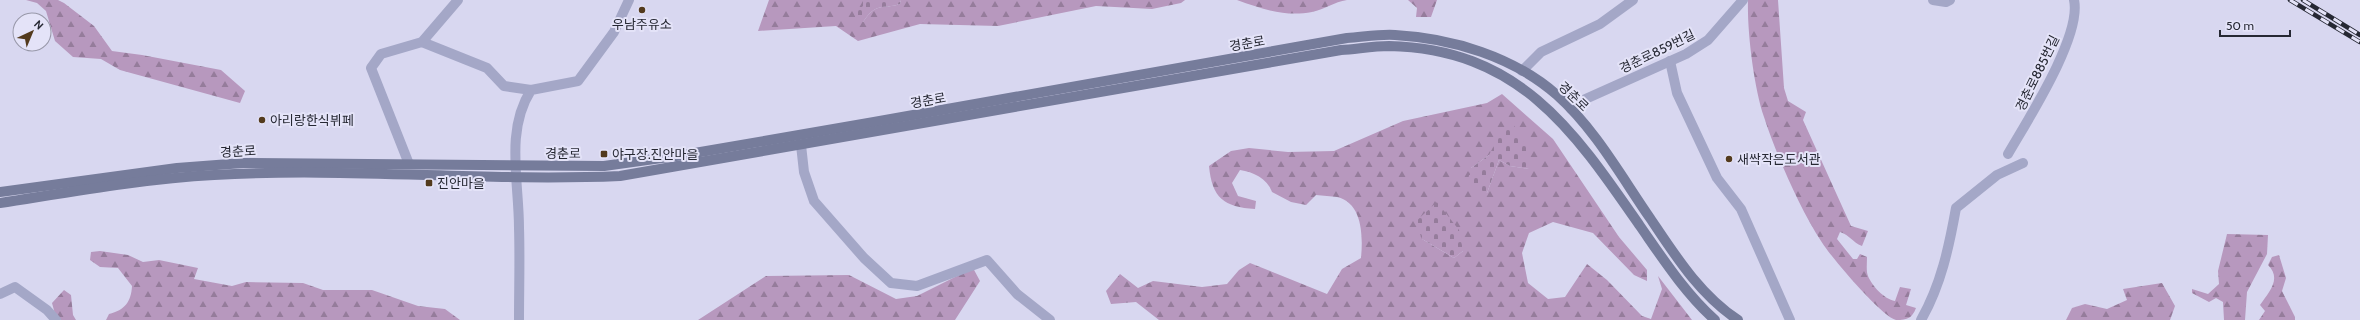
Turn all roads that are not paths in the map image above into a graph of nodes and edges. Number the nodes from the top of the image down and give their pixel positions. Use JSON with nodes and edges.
{"nodes":[{"id":1,"x":458,"y":0,"type":"edge"},
{"id":2,"x":629,"y":0,"type":"edge"},
{"id":3,"x":1634,"y":0,"type":"edge"},
{"id":4,"x":1743,"y":0,"type":"edge"},
{"id":5,"x":1933,"y":0,"type":"edge"},
{"id":6,"x":1950,"y":0,"type":"edge"},
{"id":7,"x":2074,"y":0,"type":"edge"},
{"id":8,"x":422,"y":42,"type":"junction"},
{"id":9,"x":1670,"y":61,"type":"junction"},
{"id":10,"x":1522,"y":71,"type":"junction"},
{"id":11,"x":531,"y":90,"type":"junction"},
{"id":12,"x":1571,"y":109,"type":"junction"},
{"id":13,"x":801,"y":145,"type":"junction"},
{"id":14,"x":2008,"y":154,"type":"dead end"},
{"id":15,"x":409,"y":164,"type":"junction"},
{"id":16,"x":2023,"y":164,"type":"dead end"},
{"id":17,"x":516,"y":171,"type":"junction"},
{"id":18,"x":0,"y":192,"type":"edge"},
{"id":19,"x":0,"y":204,"type":"edge"},
{"id":20,"x":0,"y":294,"type":"edge"},
{"id":21,"x":56,"y":320,"type":"edge"},
{"id":22,"x":519,"y":320,"type":"edge"},
{"id":23,"x":1050,"y":320,"type":"edge"},
{"id":24,"x":1715,"y":320,"type":"edge"},
{"id":25,"x":1738,"y":320,"type":"edge"},
{"id":26,"x":1790,"y":320,"type":"edge"},
{"id":27,"x":1922,"y":320,"type":"edge"}],
"edges":[{"from":1,"to":8,"type":"street"},
{"from":2,"to":11,"type":"street"},
{"from":3,"to":10,"type":"street"},
{"from":4,"to":9,"type":"street","name":"경춘로859번길"},
{"from":5,"to":6,"type":"street"},
{"from":7,"to":14,"type":"street","name":"경춘로885번길"},
{"from":8,"to":11,"type":"street"},
{"from":8,"to":15,"type":"street"},
{"from":9,"to":12,"type":"street","name":"경춘로859번길"},
{"from":9,"to":26,"type":"street"},
{"from":10,"to":12,"type":"street","name":"경춘로"},
{"from":10,"to":17,"type":"street","name":"경춘로"},
{"from":11,"to":17,"type":"street"},
{"from":12,"to":25,"type":"street","name":"경춘로"},
{"from":13,"to":17,"type":"street","name":"경춘로"},
{"from":13,"to":23,"type":"street"},
{"from":13,"to":24,"type":"street","name":"경춘로"},
{"from":15,"to":17,"type":"street","name":"경춘로"},
{"from":15,"to":18,"type":"street","name":"경춘로"},
{"from":16,"to":27,"type":"street"},
{"from":17,"to":19,"type":"street","name":"경춘로"},
{"from":17,"to":22,"type":"street"},
{"from":20,"to":21,"type":"street"}]}
